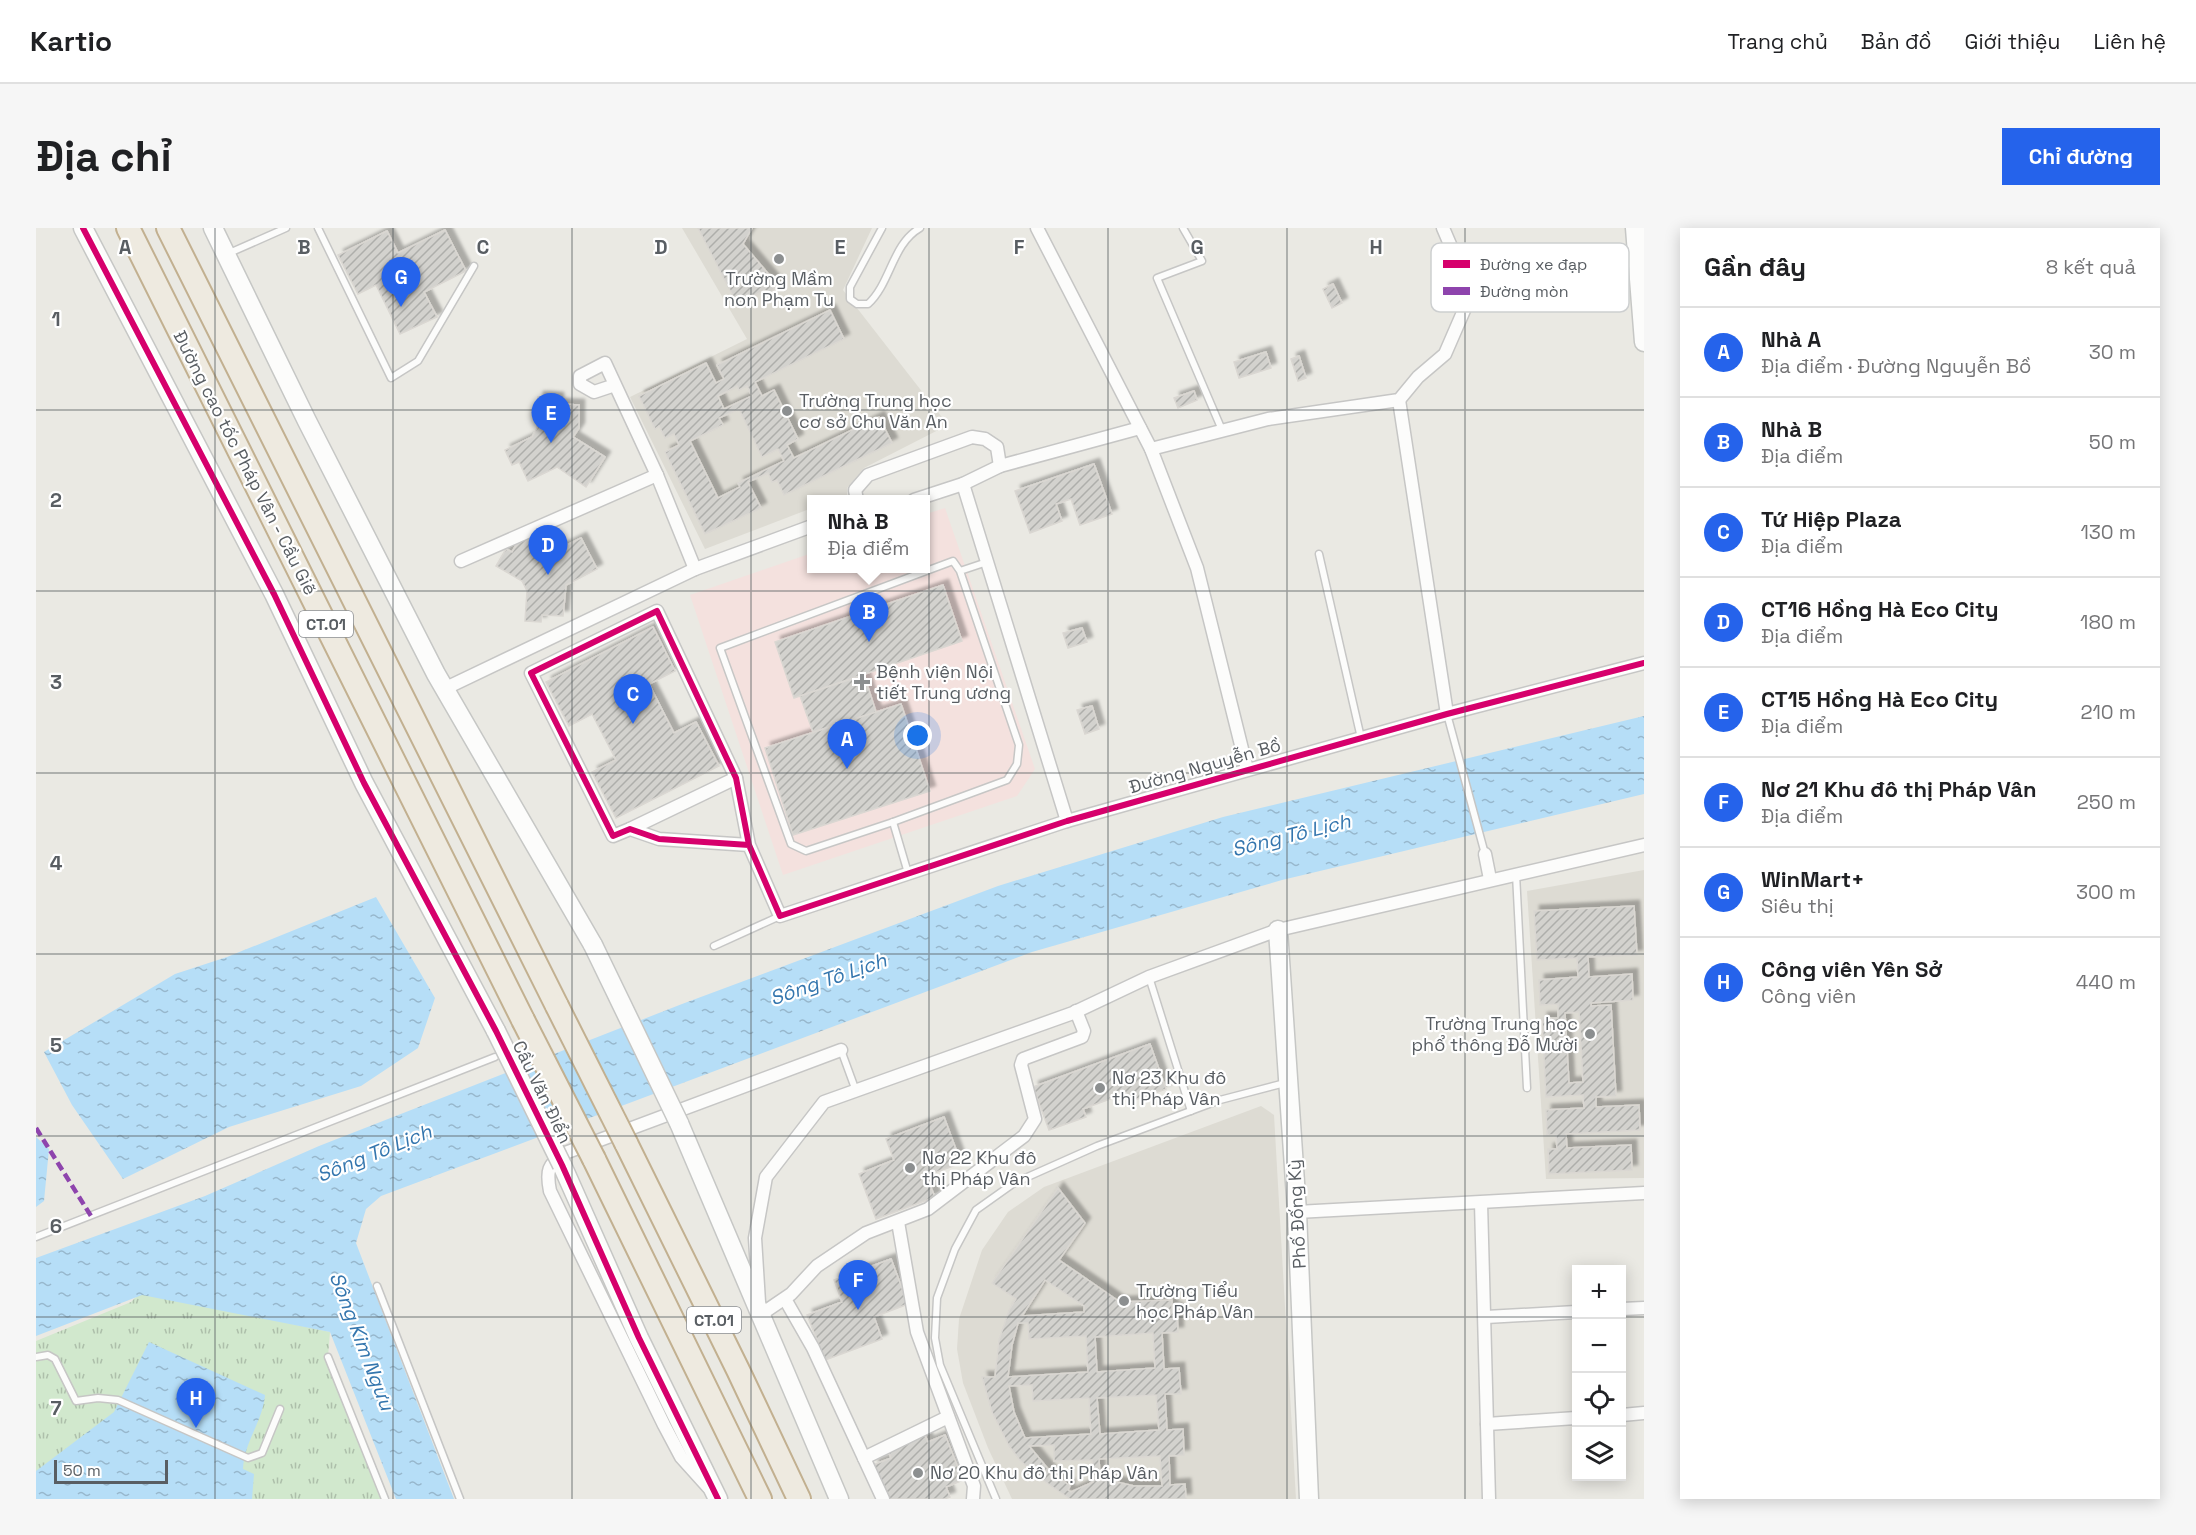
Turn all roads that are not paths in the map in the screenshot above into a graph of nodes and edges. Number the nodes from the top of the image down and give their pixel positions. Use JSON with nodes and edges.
{"nodes":[{"id":1,"x":83,"y":228,"type":"edge"},
{"id":2,"x":128,"y":228,"type":"edge"},
{"id":3,"x":168,"y":228,"type":"edge"},
{"id":4,"x":213,"y":228,"type":"edge"},
{"id":5,"x":286,"y":228,"type":"edge"},
{"id":6,"x":318,"y":228,"type":"edge"},
{"id":7,"x":882,"y":228,"type":"edge"},
{"id":8,"x":920,"y":228,"type":"edge"},
{"id":9,"x":1037,"y":228,"type":"edge"},
{"id":10,"x":1183,"y":228,"type":"edge"},
{"id":11,"x":1443,"y":228,"type":"edge"},
{"id":12,"x":1635,"y":228,"type":"edge"},
{"id":13,"x":1449,"y":243,"type":"edge"},
{"id":14,"x":227,"y":254,"type":"junction"},
{"id":15,"x":474,"y":266,"type":"dead end"},
{"id":16,"x":1463,"y":312,"type":"edge"},
{"id":17,"x":1644,"y":342,"type":"edge"},
{"id":18,"x":615,"y":385,"type":"dead end"},
{"id":19,"x":1399,"y":400,"type":"junction"},
{"id":20,"x":1140,"y":428,"type":"junction"},
{"id":21,"x":1222,"y":431,"type":"junction"},
{"id":22,"x":1151,"y":449,"type":"junction"},
{"id":23,"x":1000,"y":466,"type":"junction"},
{"id":24,"x":657,"y":476,"type":"junction"},
{"id":25,"x":963,"y":484,"type":"junction"},
{"id":26,"x":856,"y":495,"type":"edge"},
{"id":27,"x":929,"y":495,"type":"edge"},
{"id":28,"x":807,"y":528,"type":"edge"},
{"id":29,"x":1319,"y":554,"type":"dead end"},
{"id":30,"x":461,"y":561,"type":"dead end"},
{"id":31,"x":987,"y":562,"type":"junction"},
{"id":32,"x":696,"y":569,"type":"junction"},
{"id":33,"x":930,"y":570,"type":"edge"},
{"id":34,"x":960,"y":571,"type":"junction"},
{"id":35,"x":921,"y":573,"type":"edge"},
{"id":36,"x":1644,"y":663,"type":"edge"},
{"id":37,"x":446,"y":688,"type":"junction"},
{"id":38,"x":1447,"y":714,"type":"junction"},
{"id":39,"x":1361,"y":738,"type":"junction"},
{"id":40,"x":1247,"y":770,"type":"junction"},
{"id":41,"x":736,"y":778,"type":"junction"},
{"id":42,"x":1067,"y":821,"type":"junction"},
{"id":43,"x":893,"y":822,"type":"junction"},
{"id":44,"x":630,"y":829,"type":"junction"},
{"id":45,"x":749,"y":845,"type":"junction"},
{"id":46,"x":1644,"y":845,"type":"edge"},
{"id":47,"x":1483,"y":850,"type":"joint"},
{"id":48,"x":1516,"y":873,"type":"junction"},
{"id":49,"x":909,"y":874,"type":"junction"},
{"id":50,"x":1490,"y":879,"type":"junction"},
{"id":51,"x":780,"y":916,"type":"junction"},
{"id":52,"x":1278,"y":930,"type":"junction"},
{"id":53,"x":714,"y":946,"type":"dead end"},
{"id":54,"x":1149,"y":977,"type":"junction"},
{"id":55,"x":1076,"y":1011,"type":"junction"},
{"id":56,"x":523,"y":1020,"type":"joint"},
{"id":57,"x":841,"y":1050,"type":"joint"},
{"id":58,"x":495,"y":1057,"type":"dead end"},
{"id":59,"x":1288,"y":1082,"type":"junction"},
{"id":60,"x":1527,"y":1088,"type":"dead end"},
{"id":61,"x":856,"y":1090,"type":"junction"},
{"id":62,"x":1191,"y":1111,"type":"junction"},
{"id":63,"x":1644,"y":1193,"type":"edge"},
{"id":64,"x":1481,"y":1203,"type":"junction"},
{"id":65,"x":1298,"y":1212,"type":"junction"},
{"id":66,"x":898,"y":1222,"type":"junction"},
{"id":67,"x":36,"y":1237,"type":"edge"},
{"id":68,"x":376,"y":1286,"type":"dead end"},
{"id":69,"x":785,"y":1299,"type":"junction"},
{"id":70,"x":1644,"y":1308,"type":"edge"},
{"id":71,"x":1626,"y":1309,"type":"edge"},
{"id":72,"x":1572,"y":1312,"type":"edge"},
{"id":73,"x":760,"y":1315,"type":"junction"},
{"id":74,"x":1486,"y":1317,"type":"junction"},
{"id":75,"x":36,"y":1357,"type":"edge"},
{"id":76,"x":328,"y":1357,"type":"dead end"},
{"id":77,"x":280,"y":1408,"type":"dead end"},
{"id":78,"x":1644,"y":1413,"type":"edge"},
{"id":79,"x":1626,"y":1415,"type":"edge"},
{"id":80,"x":948,"y":1417,"type":"junction"},
{"id":81,"x":1572,"y":1418,"type":"edge"},
{"id":82,"x":1487,"y":1424,"type":"junction"},
{"id":83,"x":864,"y":1458,"type":"junction"},
{"id":84,"x":716,"y":1497,"type":"edge"},
{"id":85,"x":385,"y":1499,"type":"edge"},
{"id":86,"x":460,"y":1499,"type":"edge"},
{"id":87,"x":760,"y":1499,"type":"edge"},
{"id":88,"x":798,"y":1499,"type":"edge"},
{"id":89,"x":839,"y":1499,"type":"edge"},
{"id":90,"x":883,"y":1499,"type":"edge"},
{"id":91,"x":973,"y":1499,"type":"edge"},
{"id":92,"x":996,"y":1499,"type":"edge"},
{"id":93,"x":1309,"y":1499,"type":"edge"},
{"id":94,"x":1489,"y":1499,"type":"edge"}],
"edges":[{"from":1,"to":84,"type":"street","name":"Cầu Văn Điển","bridge":true},
{"from":2,"to":56,"type":"highway","name":"Đường cao tốc Pháp Vân - Cầu Giẽ","number":"CT.01"},
{"from":3,"to":88,"type":"highway","name":"Đường cao tốc Pháp Vân - Cầu Giẽ","number":"CT.01","bridge":true},
{"from":4,"to":14,"type":"street"},
{"from":5,"to":14,"type":"lane"},
{"from":6,"to":15,"type":"lane"},
{"from":7,"to":8,"type":"lane"},
{"from":9,"to":20,"type":"street"},
{"from":10,"to":21,"type":"lane"},
{"from":11,"to":13,"type":"street"},
{"from":12,"to":17,"type":"street"},
{"from":14,"to":37,"type":"street"},
{"from":16,"to":19,"type":"street"},
{"from":18,"to":24,"type":"street"},
{"from":19,"to":21,"type":"street"},
{"from":19,"to":38,"type":"street"},
{"from":20,"to":22,"type":"street"},
{"from":20,"to":23,"type":"street"},
{"from":21,"to":22,"type":"street"},
{"from":22,"to":40,"type":"street"},
{"from":23,"to":25,"type":"street"},
{"from":23,"to":26,"type":"street"},
{"from":24,"to":30,"type":"street"},
{"from":24,"to":32,"type":"street"},
{"from":25,"to":27,"type":"street"},
{"from":25,"to":31,"type":"street"},
{"from":28,"to":32,"type":"street"},
{"from":29,"to":39,"type":"lane"},
{"from":31,"to":34,"type":"lane"},
{"from":31,"to":42,"type":"street"},
{"from":32,"to":37,"type":"street"},
{"from":33,"to":34,"type":"lane"},
{"from":34,"to":43,"type":"lane"},
{"from":35,"to":43,"type":"lane"},
{"from":36,"to":38,"type":"street","name":"Đường Nguyễn Bồ"},
{"from":37,"to":73,"type":"street","bridge":true},
{"from":38,"to":39,"type":"street","name":"Đường Nguyễn Bồ"},
{"from":38,"to":47,"type":"lane"},
{"from":39,"to":40,"type":"street","name":"Đường Nguyễn Bồ"},
{"from":40,"to":42,"type":"street","name":"Đường Nguyễn Bồ"},
{"from":41,"to":44,"type":"street"},
{"from":41,"to":44,"type":"street"},
{"from":41,"to":45,"type":"street"},
{"from":42,"to":49,"type":"street","name":"Đường Nguyễn Bồ"},
{"from":43,"to":49,"type":"lane"},
{"from":44,"to":45,"type":"street"},
{"from":45,"to":51,"type":"street"},
{"from":46,"to":48,"type":"street"},
{"from":47,"to":50,"type":"street"},
{"from":48,"to":50,"type":"street"},
{"from":48,"to":60,"type":"lane"},
{"from":49,"to":51,"type":"street","name":"Đường Nguyễn Bồ"},
{"from":50,"to":52,"type":"street"},
{"from":51,"to":53,"type":"lane"},
{"from":52,"to":54,"type":"street"},
{"from":52,"to":59,"type":"street","name":"Phố Đống Kỳ"},
{"from":54,"to":55,"type":"street"},
{"from":54,"to":62,"type":"lane"},
{"from":55,"to":61,"type":"street"},
{"from":55,"to":66,"type":"street"},
{"from":56,"to":87,"type":"highway","name":"Cầu Văn Điển","number":"CT.01","bridge":true},
{"from":57,"to":61,"type":"lane"},
{"from":57,"to":84,"type":"street"},
{"from":58,"to":67,"type":"lane"},
{"from":59,"to":62,"type":"lane"},
{"from":59,"to":65,"type":"street","name":"Phố Đống Kỳ"},
{"from":61,"to":73,"type":"street"},
{"from":62,"to":92,"type":"lane"},
{"from":63,"to":64,"type":"street"},
{"from":64,"to":65,"type":"street"},
{"from":64,"to":74,"type":"street"},
{"from":65,"to":93,"type":"street","name":"Phố Đống Kỳ"},
{"from":66,"to":69,"type":"street"},
{"from":66,"to":80,"type":"street"},
{"from":68,"to":86,"type":"lane"},
{"from":69,"to":73,"type":"street"},
{"from":69,"to":83,"type":"street"},
{"from":70,"to":71,"type":"street"},
{"from":72,"to":74,"type":"street"},
{"from":73,"to":89,"type":"street"},
{"from":74,"to":82,"type":"street"},
{"from":75,"to":77,"type":"lane"},
{"from":76,"to":85,"type":"lane"},
{"from":78,"to":79,"type":"street"},
{"from":80,"to":83,"type":"street"},
{"from":80,"to":91,"type":"street"},
{"from":81,"to":82,"type":"street"},
{"from":82,"to":94,"type":"street"},
{"from":83,"to":90,"type":"street"}]}
